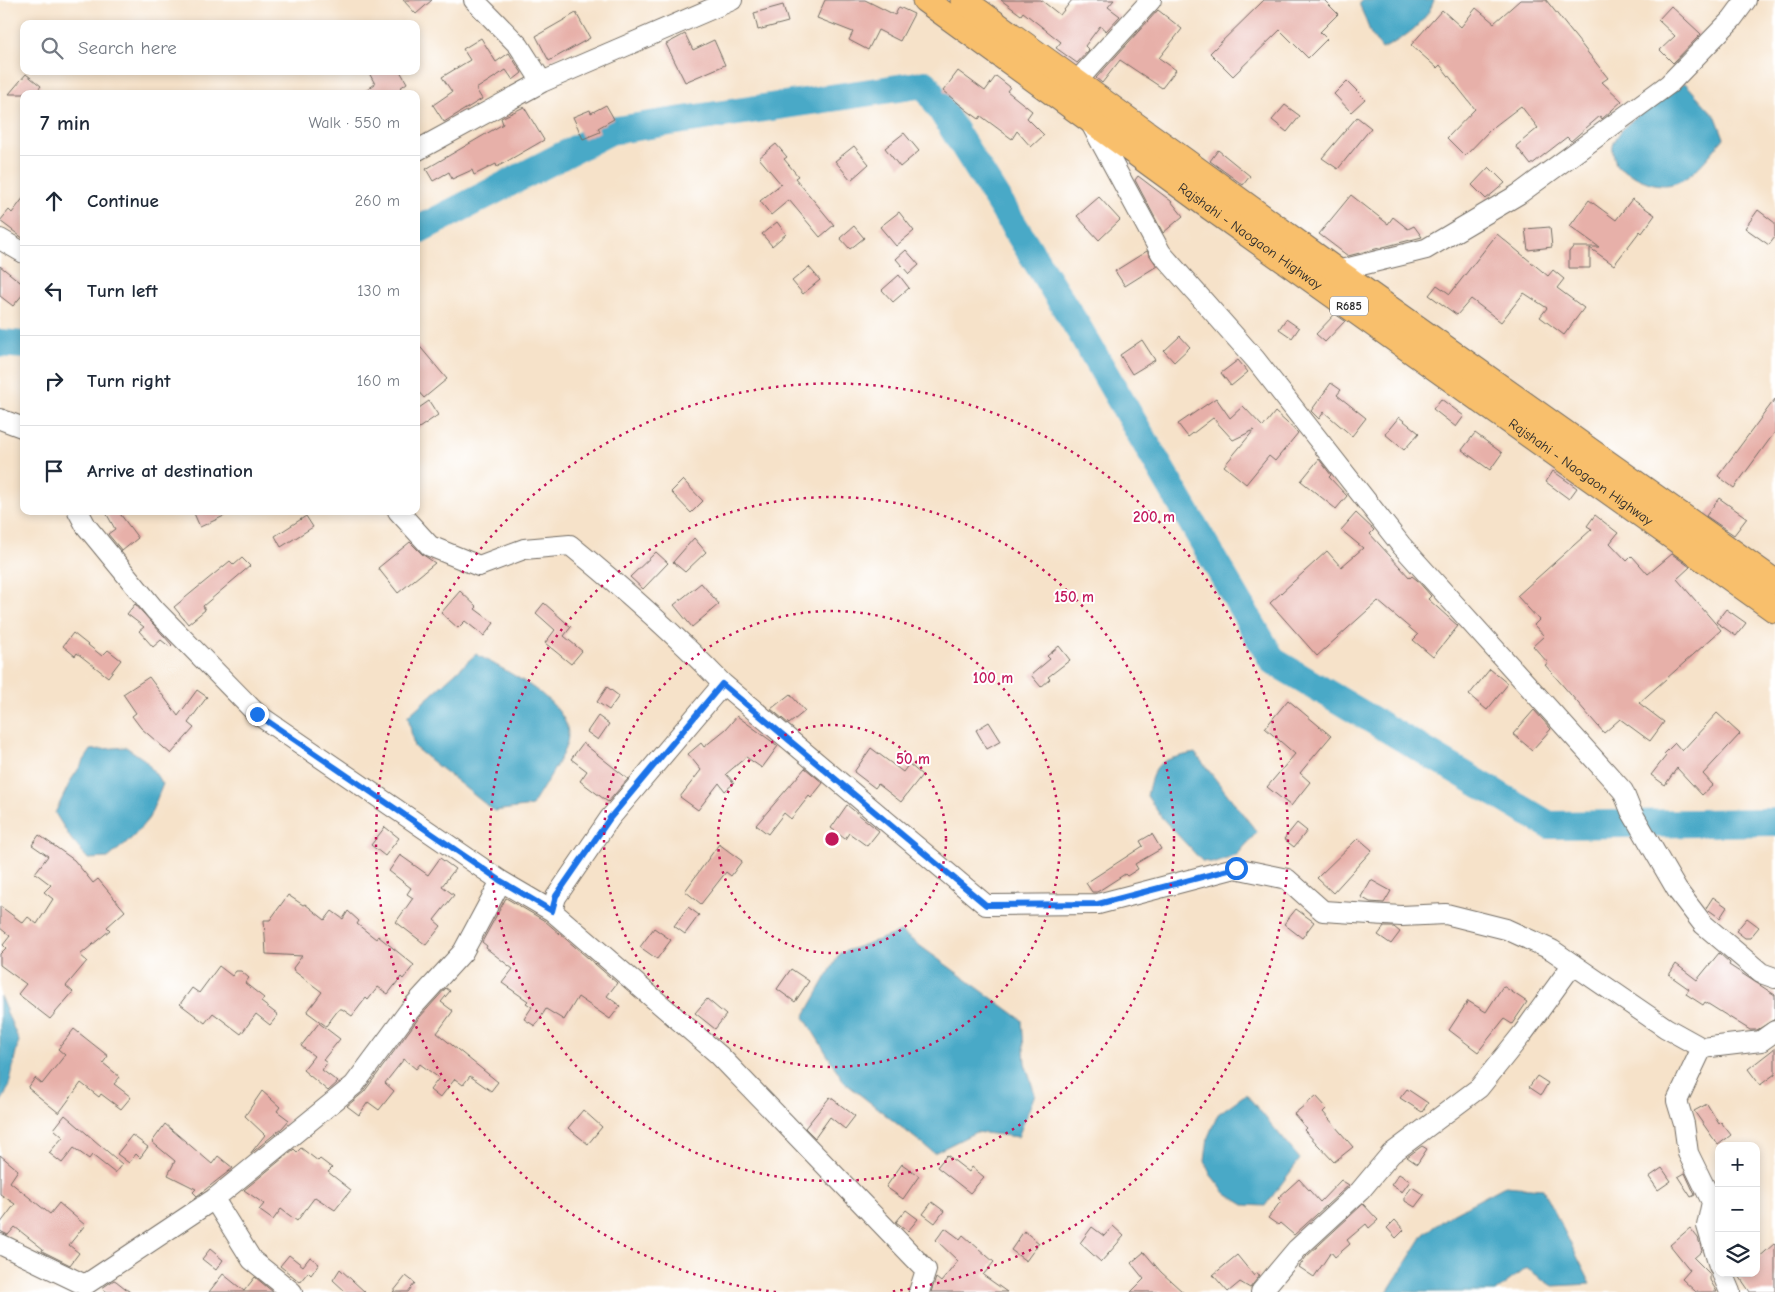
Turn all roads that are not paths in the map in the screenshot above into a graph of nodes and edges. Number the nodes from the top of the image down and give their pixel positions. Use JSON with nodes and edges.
{"nodes":[{"id":1,"x":474,"y":0,"type":"edge"},
{"id":2,"x":732,"y":0,"type":"edge"},
{"id":3,"x":925,"y":0,"type":"edge"},
{"id":4,"x":963,"y":0,"type":"edge"},
{"id":5,"x":1151,"y":0,"type":"edge"},
{"id":6,"x":1746,"y":0,"type":"edge"},
{"id":7,"x":542,"y":82,"type":"junction"},
{"id":8,"x":1076,"y":82,"type":"junction"},
{"id":9,"x":1088,"y":119,"type":"junction"},
{"id":10,"x":1140,"y":143,"type":"junction"},
{"id":11,"x":420,"y":149,"type":"edge"},
{"id":12,"x":0,"y":238,"type":"edge"},
{"id":13,"x":20,"y":250,"type":"edge"},
{"id":14,"x":1337,"y":271,"type":"junction"},
{"id":15,"x":0,"y":419,"type":"edge"},
{"id":16,"x":20,"y":426,"type":"edge"},
{"id":17,"x":1633,"y":495,"type":"junction"},
{"id":18,"x":80,"y":515,"type":"edge"},
{"id":19,"x":402,"y":515,"type":"edge"},
{"id":20,"x":1775,"y":582,"type":"edge"},
{"id":21,"x":1775,"y":610,"type":"edge"},
{"id":22,"x":722,"y":684,"type":"junction"},
{"id":23,"x":501,"y":881,"type":"junction"},
{"id":24,"x":552,"y":911,"type":"junction"},
{"id":25,"x":1573,"y":964,"type":"junction"},
{"id":26,"x":1775,"y":978,"type":"edge"},
{"id":27,"x":1775,"y":1031,"type":"edge"},
{"id":28,"x":1702,"y":1048,"type":"junction"},
{"id":29,"x":214,"y":1199,"type":"junction"},
{"id":30,"x":0,"y":1244,"type":"edge"},
{"id":31,"x":1715,"y":1253,"type":"edge"},
{"id":32,"x":1724,"y":1277,"type":"edge"},
{"id":33,"x":292,"y":1292,"type":"edge"},
{"id":34,"x":919,"y":1292,"type":"edge"},
{"id":35,"x":1261,"y":1292,"type":"edge"},
{"id":36,"x":1730,"y":1292,"type":"edge"}],
"edges":[{"from":1,"to":7,"type":"street"},
{"from":2,"to":7,"type":"street"},
{"from":3,"to":9,"type":"main road","name":"Rajshahi - Naogaon Highway","number":"R685"},
{"from":4,"to":8,"type":"main road","name":"Rajshahi - Naogaon Highway","number":"R685"},
{"from":5,"to":8,"type":"street"},
{"from":6,"to":14,"type":"street"},
{"from":7,"to":11,"type":"street"},
{"from":8,"to":10,"type":"main road","name":"Rajshahi - Naogaon Highway","number":"R685"},
{"from":9,"to":10,"type":"main road","name":"Rajshahi - Naogaon Highway","number":"R685"},
{"from":9,"to":26,"type":"street"},
{"from":10,"to":14,"type":"main road","name":"Rajshahi - Naogaon Highway","number":"R685"},
{"from":10,"to":17,"type":"main road","name":"Rajshahi - Naogaon Highway","number":"R685"},
{"from":12,"to":13,"type":"street"},
{"from":14,"to":17,"type":"main road","name":"Rajshahi - Naogaon Highway","number":"R685"},
{"from":15,"to":16,"type":"street"},
{"from":17,"to":20,"type":"main road","name":"Rajshahi - Naogaon Highway","number":"R685"},
{"from":17,"to":21,"type":"main road","name":"Rajshahi - Naogaon Highway","number":"R685"},
{"from":18,"to":23,"type":"street"},
{"from":19,"to":22,"type":"street"},
{"from":22,"to":24,"type":"street"},
{"from":22,"to":25,"type":"street"},
{"from":23,"to":24,"type":"street"},
{"from":23,"to":29,"type":"street"},
{"from":24,"to":34,"type":"street"},
{"from":25,"to":28,"type":"street"},
{"from":25,"to":35,"type":"street"},
{"from":27,"to":28,"type":"street"},
{"from":28,"to":31,"type":"street"},
{"from":29,"to":30,"type":"street"},
{"from":29,"to":33,"type":"street"},
{"from":32,"to":36,"type":"street"}]}
